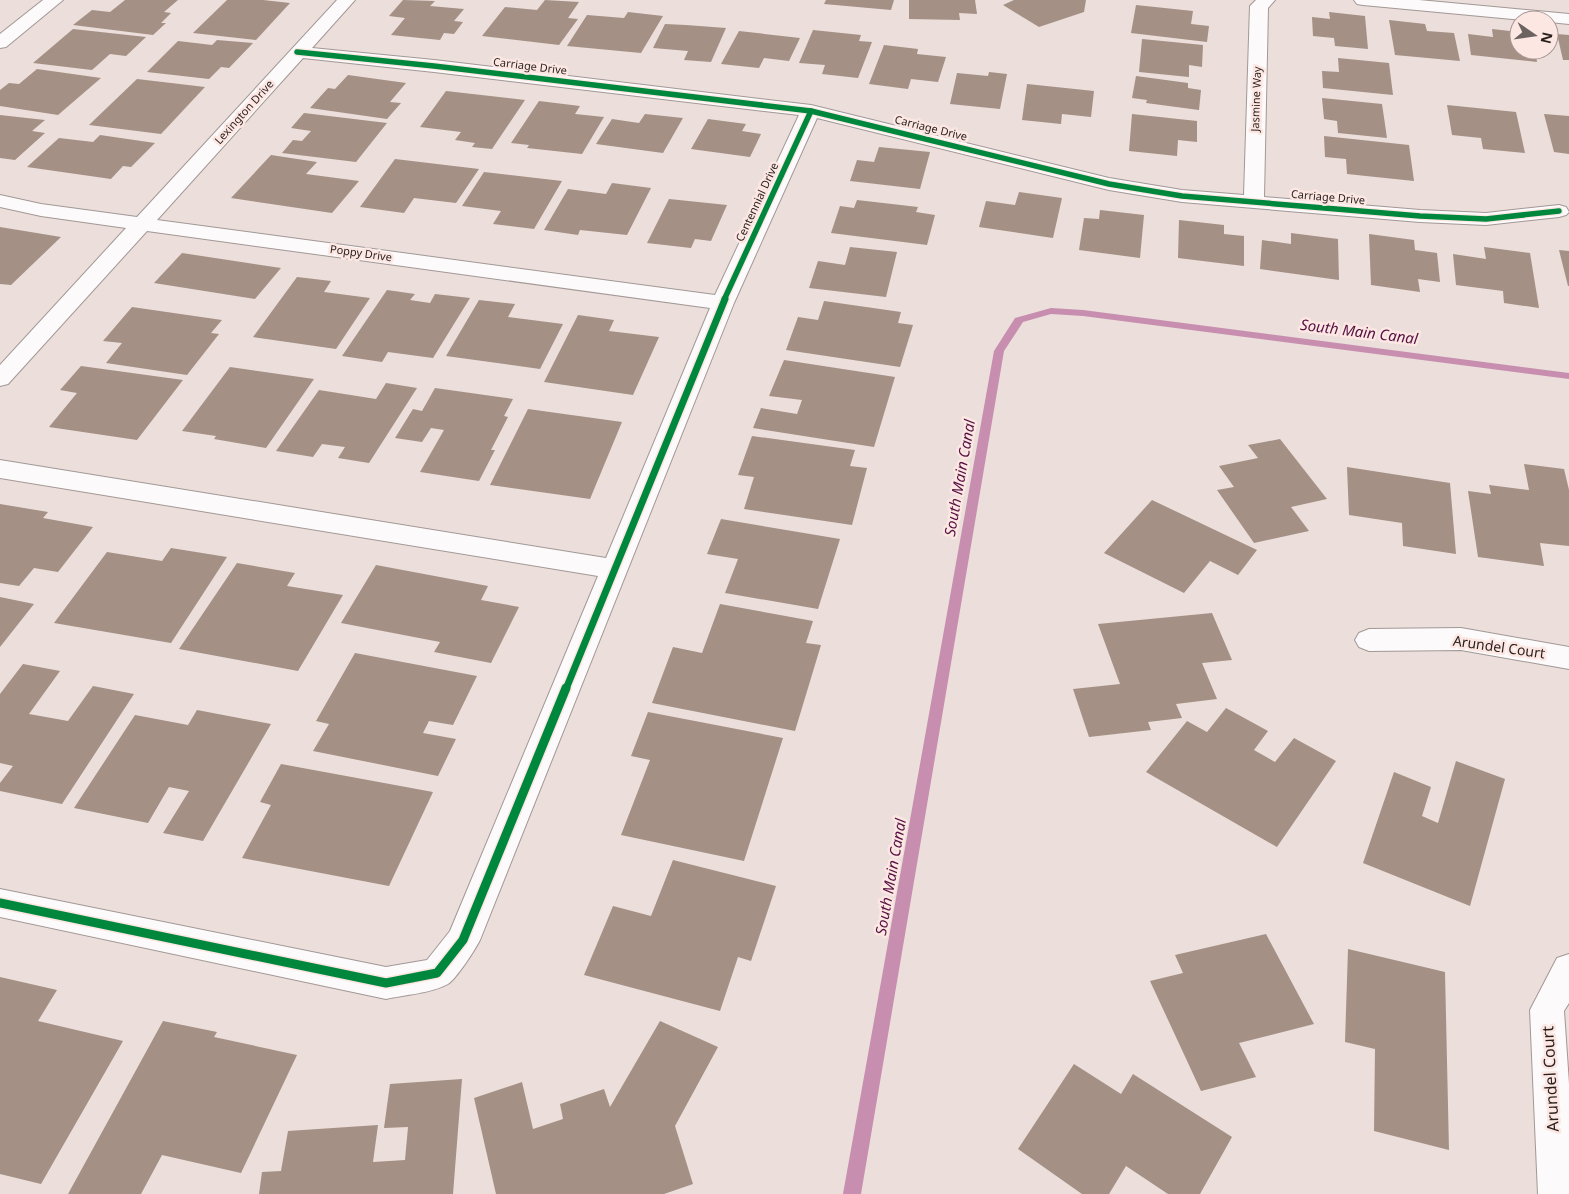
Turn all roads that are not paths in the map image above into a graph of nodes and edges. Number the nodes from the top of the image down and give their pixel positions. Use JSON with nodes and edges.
{"nodes":[{"id":1,"x":54,"y":0,"type":"edge"},
{"id":2,"x":346,"y":0,"type":"edge"},
{"id":3,"x":1266,"y":0,"type":"edge"},
{"id":4,"x":1363,"y":0,"type":"edge"},
{"id":5,"x":1569,"y":19,"type":"edge"},
{"id":6,"x":0,"y":43,"type":"edge"},
{"id":7,"x":298,"y":52,"type":"junction"},
{"id":8,"x":811,"y":111,"type":"junction"},
{"id":9,"x":0,"y":201,"type":"edge"},
{"id":10,"x":1254,"y":203,"type":"junction"},
{"id":11,"x":1559,"y":211,"type":"dead end"},
{"id":12,"x":142,"y":224,"type":"junction"},
{"id":13,"x":723,"y":303,"type":"junction"},
{"id":14,"x":0,"y":379,"type":"edge"},
{"id":15,"x":0,"y":469,"type":"edge"},
{"id":16,"x":614,"y":569,"type":"junction"},
{"id":17,"x":1369,"y":640,"type":"dead end"},
{"id":18,"x":1569,"y":658,"type":"edge"},
{"id":19,"x":0,"y":903,"type":"edge"},
{"id":20,"x":1569,"y":970,"type":"edge"},
{"id":21,"x":1557,"y":1194,"type":"edge"}],
"edges":[{"from":1,"to":6,"type":"street"},
{"from":2,"to":7,"type":"street","name":"Lexington Drive"},
{"from":3,"to":10,"type":"street","name":"Jasmine Way"},
{"from":4,"to":5,"type":"street"},
{"from":7,"to":8,"type":"street","name":"Carriage Drive"},
{"from":7,"to":12,"type":"street","name":"Lexington Drive"},
{"from":8,"to":10,"type":"street","name":"Carriage Drive"},
{"from":8,"to":13,"type":"street","name":"Centennial Drive"},
{"from":9,"to":12,"type":"street","name":"Poppy Drive"},
{"from":10,"to":11,"type":"street","name":"Carriage Drive"},
{"from":12,"to":13,"type":"street","name":"Poppy Drive"},
{"from":12,"to":14,"type":"street","name":"Lexington Drive"},
{"from":13,"to":16,"type":"street","name":"Centennial Drive"},
{"from":15,"to":16,"type":"street"},
{"from":16,"to":19,"type":"street","name":"Centennial Drive"},
{"from":17,"to":18,"type":"street","name":"Arundel Court"},
{"from":20,"to":21,"type":"street","name":"Arundel Court"}]}
